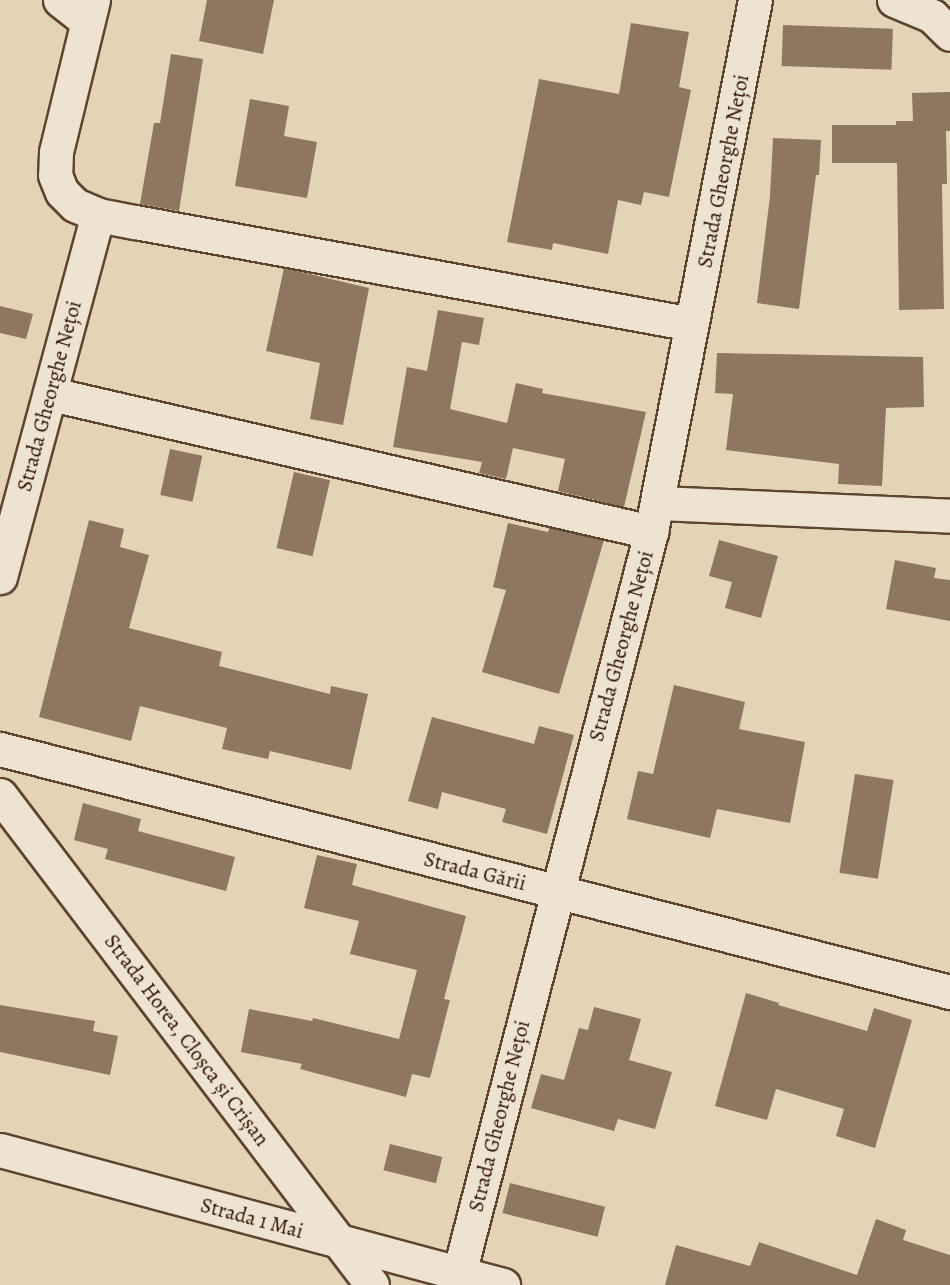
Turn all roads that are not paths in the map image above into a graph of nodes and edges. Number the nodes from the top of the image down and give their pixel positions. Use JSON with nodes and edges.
{"nodes":[{"id":1,"x":60,"y":0,"type":"edge"},
{"id":2,"x":755,"y":0,"type":"edge"},
{"id":3,"x":894,"y":0,"type":"edge"},
{"id":4,"x":90,"y":10,"type":"edge"},
{"id":5,"x":950,"y":34,"type":"edge"},
{"id":6,"x":98,"y":215,"type":"junction"},
{"id":7,"x":692,"y":324,"type":"junction"},
{"id":8,"x":51,"y":394,"type":"junction"},
{"id":9,"x":950,"y":516,"type":"edge"},
{"id":10,"x":655,"y":517,"type":"junction"},
{"id":11,"x":1,"y":569,"type":"edge"},
{"id":12,"x":0,"y":749,"type":"edge"},
{"id":13,"x":0,"y":795,"type":"edge"},
{"id":14,"x":557,"y":892,"type":"junction"},
{"id":15,"x":950,"y":993,"type":"edge"},
{"id":16,"x":0,"y":1150,"type":"edge"},
{"id":17,"x":340,"y":1241,"type":"junction"},
{"id":18,"x":457,"y":1279,"type":"edge"},
{"id":19,"x":372,"y":1285,"type":"edge"},
{"id":20,"x":503,"y":1285,"type":"edge"}],
"edges":[{"from":1,"to":4,"type":"street"},
{"from":2,"to":7,"type":"street","name":"Strada Gheorghe Nețoi"},
{"from":3,"to":5,"type":"street"},
{"from":4,"to":6,"type":"street"},
{"from":6,"to":7,"type":"street"},
{"from":6,"to":8,"type":"street","name":"Strada Gheorghe Nețoi"},
{"from":7,"to":10,"type":"street","name":"Strada Gheorghe Nețoi"},
{"from":8,"to":10,"type":"street"},
{"from":8,"to":11,"type":"street","name":"Strada Gheorghe Nețoi"},
{"from":9,"to":10,"type":"street"},
{"from":10,"to":14,"type":"street","name":"Strada Gheorghe Nețoi"},
{"from":12,"to":14,"type":"street","name":"Strada Gării"},
{"from":13,"to":17,"type":"street","name":"Strada Horea, Cloșca și Crișan"},
{"from":14,"to":15,"type":"street","name":"Strada Gării"},
{"from":14,"to":18,"type":"street","name":"Strada Gheorghe Nețoi"},
{"from":16,"to":17,"type":"street","name":"Strada 1 Mai"},
{"from":17,"to":18,"type":"street","name":"Strada 1 Mai"},
{"from":17,"to":19,"type":"street","name":"Strada Horea, Cloșca și Crișan"},
{"from":18,"to":20,"type":"street","name":"Strada 1 Mai"}]}
